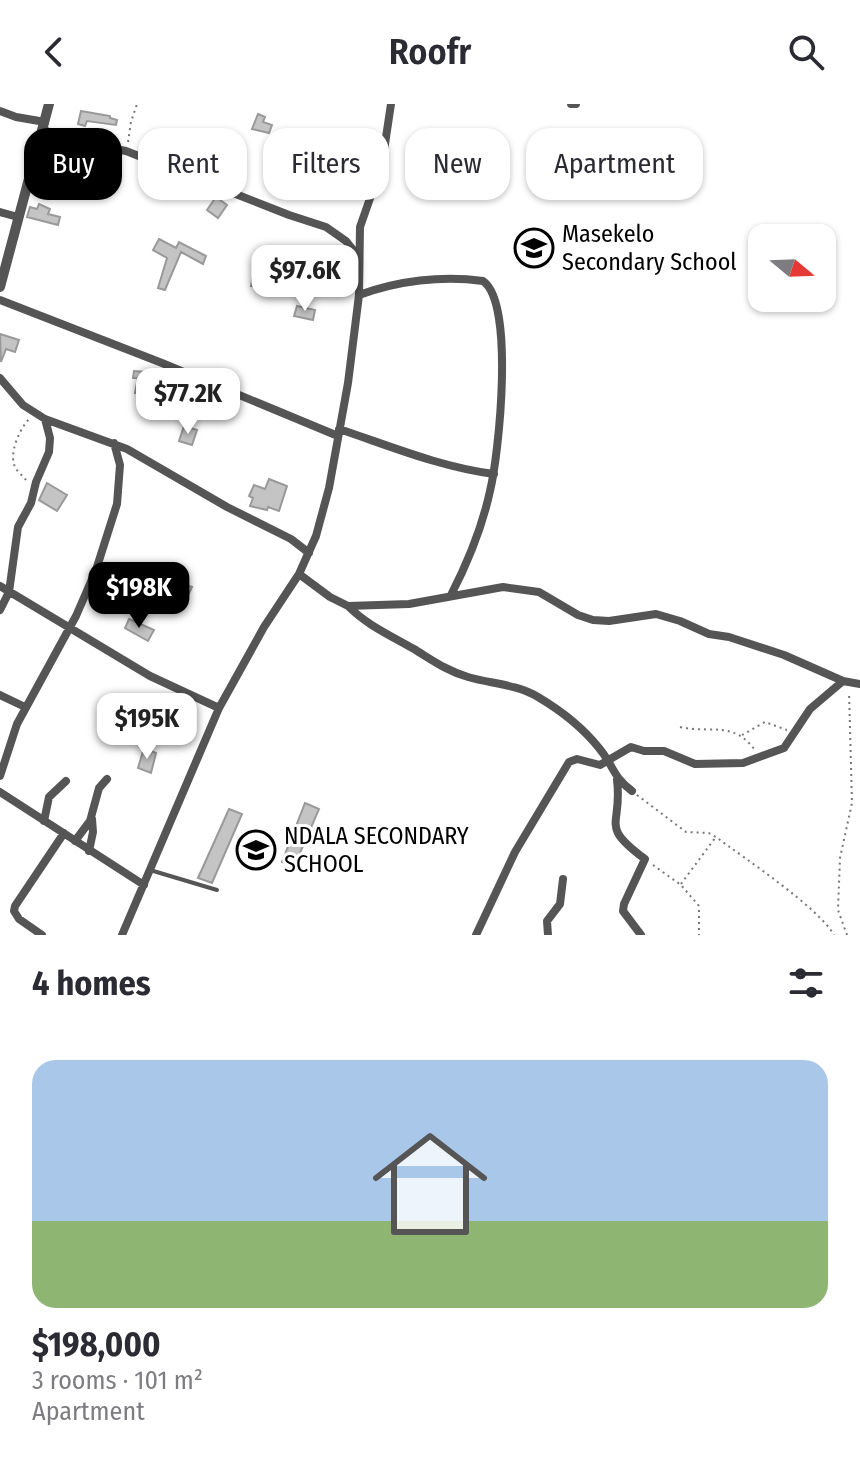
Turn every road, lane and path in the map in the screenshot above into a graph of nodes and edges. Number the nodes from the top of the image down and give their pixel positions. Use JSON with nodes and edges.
{"nodes":[{"id":1,"x":49,"y":104,"type":"edge"},
{"id":2,"x":137,"y":104,"type":"edge"},
{"id":3,"x":391,"y":104,"type":"edge"},
{"id":4,"x":0,"y":111,"type":"edge"},
{"id":5,"x":43,"y":126,"type":"junction"},
{"id":6,"x":126,"y":151,"type":"junction"},
{"id":7,"x":0,"y":212,"type":"edge"},
{"id":8,"x":18,"y":217,"type":"junction"},
{"id":9,"x":358,"y":256,"type":"junction"},
{"id":10,"x":0,"y":287,"type":"edge"},
{"id":11,"x":359,"y":295,"type":"junction"},
{"id":12,"x":0,"y":300,"type":"edge"},
{"id":13,"x":0,"y":378,"type":"edge"},
{"id":14,"x":35,"y":412,"type":"junction"},
{"id":15,"x":45,"y":419,"type":"junction"},
{"id":16,"x":339,"y":432,"type":"junction"},
{"id":17,"x":114,"y":443,"type":"junction"},
{"id":18,"x":494,"y":474,"type":"junction"},
{"id":19,"x":33,"y":493,"type":"junction"},
{"id":20,"x":309,"y":553,"type":"junction"},
{"id":21,"x":299,"y":574,"type":"junction"},
{"id":22,"x":0,"y":586,"type":"edge"},
{"id":23,"x":9,"y":592,"type":"junction"},
{"id":24,"x":451,"y":595,"type":"junction"},
{"id":25,"x":348,"y":606,"type":"junction"},
{"id":26,"x":0,"y":610,"type":"edge"},
{"id":27,"x":69,"y":627,"type":"junction"},
{"id":28,"x":846,"y":682,"type":"junction"},
{"id":29,"x":860,"y":684,"type":"edge"},
{"id":30,"x":0,"y":695,"type":"edge"},
{"id":31,"x":25,"y":707,"type":"junction"},
{"id":32,"x":219,"y":708,"type":"junction"},
{"id":33,"x":680,"y":727,"type":"dead end"},
{"id":34,"x":795,"y":734,"type":"junction"},
{"id":35,"x":741,"y":735,"type":"junction"},
{"id":36,"x":760,"y":758,"type":"junction"},
{"id":37,"x":609,"y":761,"type":"junction"},
{"id":38,"x":0,"y":776,"type":"edge"},
{"id":39,"x":107,"y":779,"type":"dead end"},
{"id":40,"x":617,"y":780,"type":"junction"},
{"id":41,"x":66,"y":781,"type":"dead end"},
{"id":42,"x":632,"y":791,"type":"joint"},
{"id":43,"x":0,"y":792,"type":"edge"},
{"id":44,"x":92,"y":818,"type":"junction"},
{"id":45,"x":44,"y":821,"type":"junction"},
{"id":46,"x":64,"y":833,"type":"junction"},
{"id":47,"x":716,"y":837,"type":"junction"},
{"id":48,"x":75,"y":841,"type":"junction"},
{"id":49,"x":89,"y":851,"type":"junction"},
{"id":50,"x":645,"y":859,"type":"junction"},
{"id":51,"x":150,"y":870,"type":"junction"},
{"id":52,"x":131,"y":876,"type":"junction"},
{"id":53,"x":563,"y":879,"type":"dead end"},
{"id":54,"x":144,"y":885,"type":"junction"},
{"id":55,"x":681,"y":885,"type":"junction"},
{"id":56,"x":217,"y":890,"type":"dead end"},
{"id":57,"x":42,"y":935,"type":"edge"},
{"id":58,"x":122,"y":935,"type":"edge"},
{"id":59,"x":476,"y":935,"type":"edge"},
{"id":60,"x":548,"y":935,"type":"edge"},
{"id":61,"x":641,"y":935,"type":"edge"},
{"id":62,"x":699,"y":935,"type":"edge"},
{"id":63,"x":834,"y":935,"type":"edge"},
{"id":64,"x":847,"y":935,"type":"edge"}],
"edges":[{"from":1,"to":5,"type":"street"},
{"from":2,"to":6,"type":"path"},
{"from":3,"to":9,"type":"street"},
{"from":4,"to":5,"type":"street"},
{"from":5,"to":6,"type":"street"},
{"from":5,"to":8,"type":"street"},
{"from":6,"to":9,"type":"street"},
{"from":7,"to":8,"type":"street"},
{"from":8,"to":10,"type":"street"},
{"from":9,"to":11,"type":"street"},
{"from":11,"to":16,"type":"street"},
{"from":11,"to":18,"type":"street"},
{"from":12,"to":16,"type":"street"},
{"from":13,"to":14,"type":"street"},
{"from":14,"to":15,"type":"street"},
{"from":14,"to":19,"type":"path"},
{"from":15,"to":17,"type":"street"},
{"from":15,"to":19,"type":"street"},
{"from":16,"to":18,"type":"street"},
{"from":16,"to":20,"type":"street"},
{"from":17,"to":20,"type":"street"},
{"from":17,"to":27,"type":"street"},
{"from":18,"to":24,"type":"street"},
{"from":19,"to":23,"type":"street"},
{"from":20,"to":21,"type":"street"},
{"from":21,"to":25,"type":"street"},
{"from":21,"to":32,"type":"street"},
{"from":22,"to":23,"type":"street"},
{"from":23,"to":26,"type":"street"},
{"from":23,"to":27,"type":"street"},
{"from":24,"to":25,"type":"street"},
{"from":24,"to":28,"type":"street"},
{"from":25,"to":37,"type":"street"},
{"from":27,"to":31,"type":"street"},
{"from":27,"to":32,"type":"street"},
{"from":28,"to":29,"type":"street"},
{"from":28,"to":34,"type":"street"},
{"from":28,"to":64,"type":"path"},
{"from":30,"to":31,"type":"street"},
{"from":31,"to":38,"type":"street"},
{"from":32,"to":51,"type":"street"},
{"from":33,"to":35,"type":"path"},
{"from":34,"to":35,"type":"path"},
{"from":34,"to":36,"type":"street"},
{"from":35,"to":36,"type":"path"},
{"from":36,"to":37,"type":"street"},
{"from":37,"to":40,"type":"street"},
{"from":37,"to":59,"type":"street"},
{"from":39,"to":44,"type":"street"},
{"from":40,"to":42,"type":"street"},
{"from":40,"to":50,"type":"street"},
{"from":41,"to":45,"type":"street"},
{"from":42,"to":47,"type":"path"},
{"from":43,"to":45,"type":"street"},
{"from":44,"to":48,"type":"street"},
{"from":44,"to":49,"type":"street"},
{"from":45,"to":46,"type":"street"},
{"from":46,"to":48,"type":"street"},
{"from":46,"to":57,"type":"street"},
{"from":47,"to":55,"type":"path"},
{"from":47,"to":63,"type":"path"},
{"from":48,"to":49,"type":"street"},
{"from":49,"to":52,"type":"street"},
{"from":50,"to":55,"type":"path"},
{"from":50,"to":61,"type":"street"},
{"from":51,"to":52,"type":"street"},
{"from":51,"to":54,"type":"street"},
{"from":51,"to":56,"type":"lane"},
{"from":52,"to":54,"type":"street"},
{"from":53,"to":60,"type":"street"},
{"from":54,"to":58,"type":"street"},
{"from":55,"to":62,"type":"path"}]}
